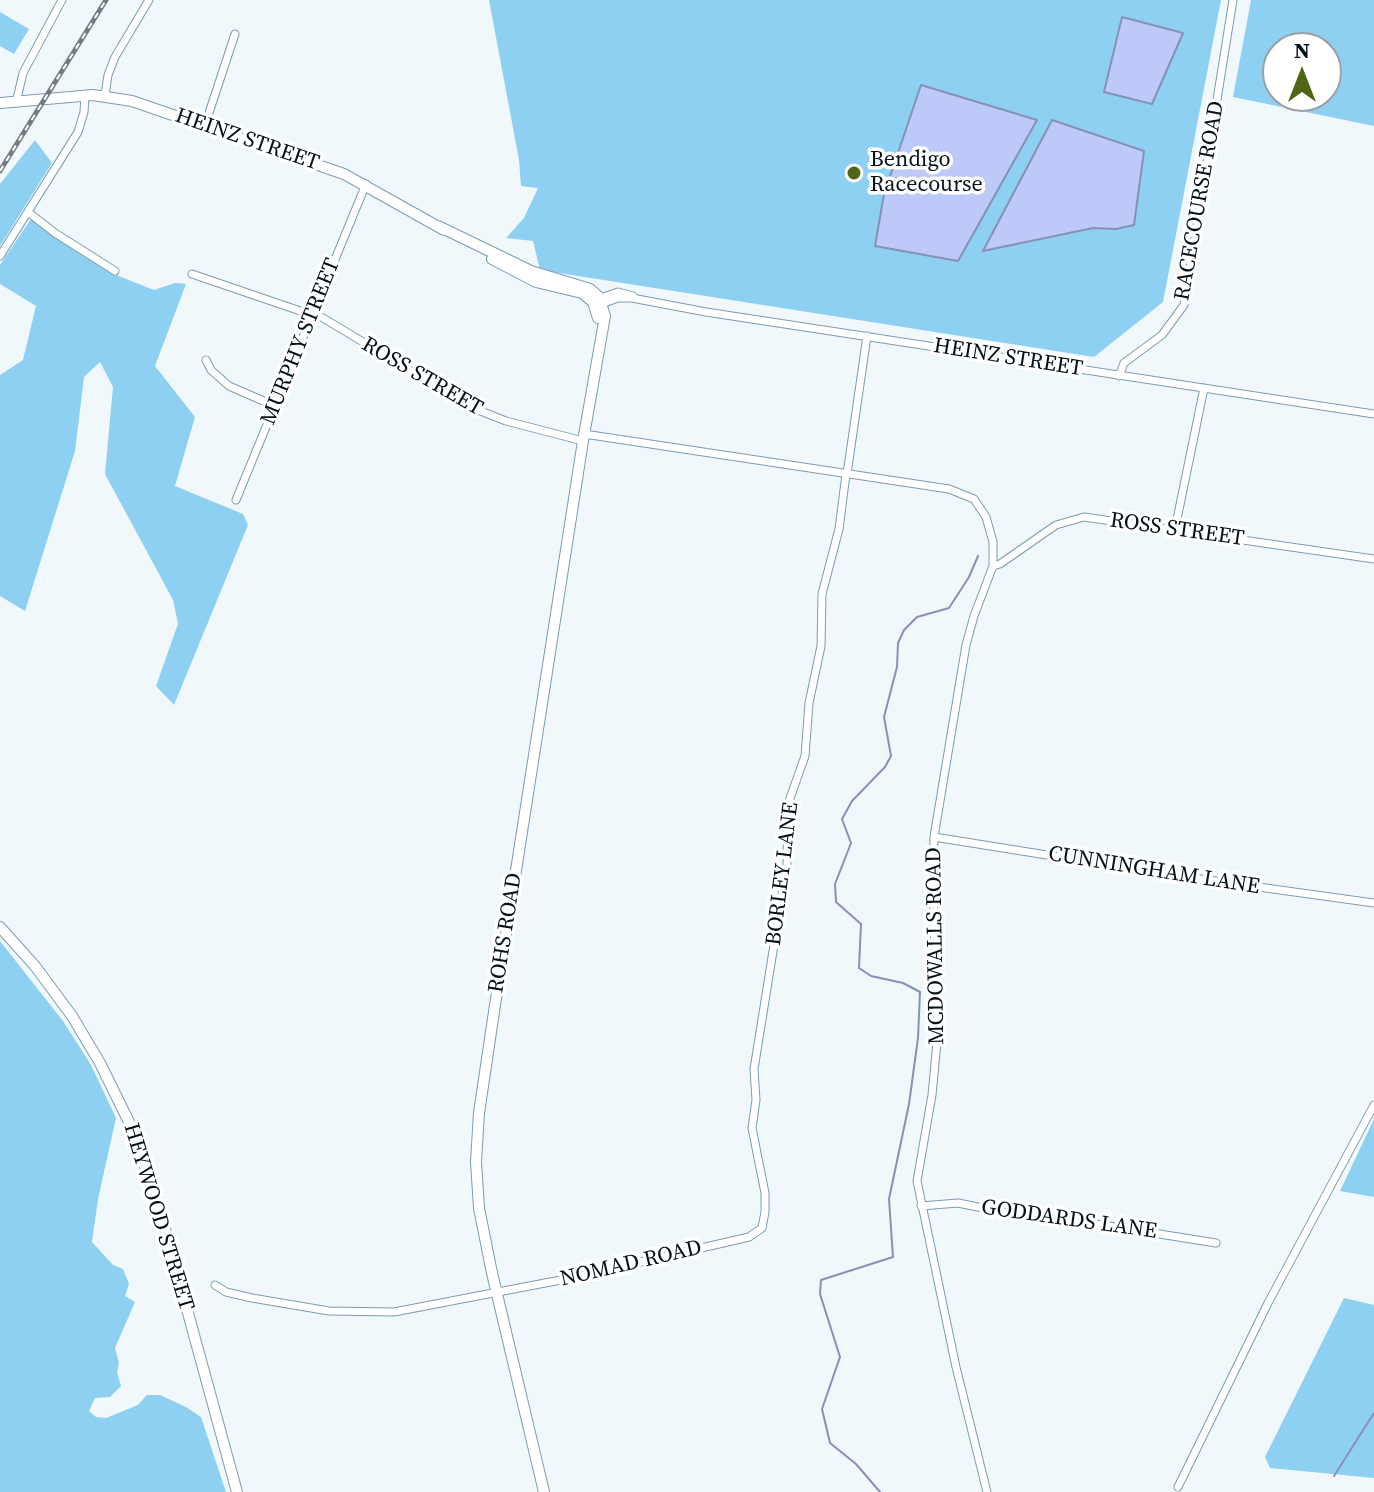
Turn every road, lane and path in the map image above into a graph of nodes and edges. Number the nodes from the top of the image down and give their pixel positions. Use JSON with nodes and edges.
{"nodes":[{"id":1,"x":62,"y":0,"type":"edge"},
{"id":2,"x":149,"y":0,"type":"edge"},
{"id":3,"x":1233,"y":0,"type":"edge"},
{"id":4,"x":235,"y":34,"type":"dead end"},
{"id":5,"x":85,"y":95,"type":"junction"},
{"id":6,"x":105,"y":95,"type":"junction"},
{"id":7,"x":0,"y":103,"type":"edge"},
{"id":8,"x":16,"y":104,"type":"junction"},
{"id":9,"x":205,"y":125,"type":"junction"},
{"id":10,"x":366,"y":184,"type":"junction"},
{"id":11,"x":28,"y":212,"type":"junction"},
{"id":12,"x":0,"y":256,"type":"edge"},
{"id":13,"x":115,"y":271,"type":"dead end"},
{"id":14,"x":192,"y":274,"type":"dead end"},
{"id":15,"x":597,"y":302,"type":"junction"},
{"id":16,"x":313,"y":314,"type":"junction"},
{"id":17,"x":867,"y":336,"type":"junction"},
{"id":18,"x":206,"y":360,"type":"dead end"},
{"id":19,"x":1119,"y":376,"type":"junction"},
{"id":20,"x":1204,"y":388,"type":"junction"},
{"id":21,"x":275,"y":406,"type":"junction"},
{"id":22,"x":1374,"y":414,"type":"edge"},
{"id":23,"x":583,"y":437,"type":"junction"},
{"id":24,"x":847,"y":474,"type":"junction"},
{"id":25,"x":974,"y":499,"type":"joint"},
{"id":26,"x":236,"y":500,"type":"dead end"},
{"id":27,"x":1175,"y":529,"type":"junction"},
{"id":28,"x":1374,"y":559,"type":"edge"},
{"id":29,"x":993,"y":566,"type":"junction"},
{"id":30,"x":934,"y":837,"type":"junction"},
{"id":31,"x":1374,"y":903,"type":"edge"},
{"id":32,"x":0,"y":927,"type":"edge"},
{"id":33,"x":1374,"y":1105,"type":"edge"},
{"id":34,"x":921,"y":1206,"type":"junction"},
{"id":35,"x":762,"y":1228,"type":"joint"},
{"id":36,"x":1216,"y":1243,"type":"dead end"},
{"id":37,"x":215,"y":1285,"type":"dead end"},
{"id":38,"x":497,"y":1293,"type":"junction"},
{"id":39,"x":1178,"y":1487,"type":"dead end"},
{"id":40,"x":237,"y":1492,"type":"edge"},
{"id":41,"x":544,"y":1492,"type":"edge"},
{"id":42,"x":987,"y":1492,"type":"edge"}],
"edges":[{"from":1,"to":8,"type":"street"},
{"from":2,"to":6,"type":"street"},
{"from":3,"to":19,"type":"street","name":"RACECOURSE ROAD"},
{"from":4,"to":9,"type":"street"},
{"from":5,"to":6,"type":"street","name":"HEINZ STREET"},
{"from":5,"to":8,"type":"street","name":"HEINZ STREET"},
{"from":5,"to":11,"type":"street"},
{"from":6,"to":9,"type":"street","name":"HEINZ STREET"},
{"from":7,"to":8,"type":"street","name":"HEINZ STREET"},
{"from":9,"to":10,"type":"street","name":"HEINZ STREET"},
{"from":10,"to":15,"type":"street","name":"HEINZ STREET"},
{"from":10,"to":16,"type":"street","name":"MURPHY STREET"},
{"from":11,"to":12,"type":"street"},
{"from":11,"to":13,"type":"street"},
{"from":14,"to":16,"type":"street","name":"ROSS STREET"},
{"from":15,"to":17,"type":"street","name":"HEINZ STREET"},
{"from":15,"to":23,"type":"street","name":"ROHS ROAD"},
{"from":16,"to":21,"type":"street","name":"MURPHY STREET"},
{"from":16,"to":23,"type":"street","name":"ROSS STREET"},
{"from":17,"to":19,"type":"street","name":"HEINZ STREET"},
{"from":17,"to":24,"type":"street","name":"BORLEY LANE"},
{"from":18,"to":21,"type":"street"},
{"from":19,"to":20,"type":"street","name":"HEINZ STREET"},
{"from":20,"to":22,"type":"street","name":"HEINZ STREET"},
{"from":20,"to":27,"type":"street"},
{"from":21,"to":26,"type":"street","name":"MURPHY STREET"},
{"from":23,"to":24,"type":"street","name":"ROSS STREET"},
{"from":23,"to":38,"type":"street","name":"ROHS ROAD"},
{"from":24,"to":25,"type":"street","name":"ROSS STREET"},
{"from":24,"to":35,"type":"street","name":"BORLEY LANE"},
{"from":25,"to":29,"type":"street","name":"MCDOWALLS ROAD"},
{"from":27,"to":28,"type":"street","name":"ROSS STREET"},
{"from":27,"to":29,"type":"street","name":"ROSS STREET"},
{"from":29,"to":30,"type":"street","name":"MCDOWALLS ROAD"},
{"from":30,"to":31,"type":"street","name":"CUNNINGHAM LANE"},
{"from":30,"to":34,"type":"street","name":"MCDOWALLS ROAD"},
{"from":32,"to":40,"type":"street","name":"HEYWOOD STREET"},
{"from":33,"to":39,"type":"street"},
{"from":34,"to":36,"type":"street","name":"GODDARDS LANE"},
{"from":34,"to":42,"type":"street","name":"MCDOWALLS ROAD"},
{"from":35,"to":38,"type":"street","name":"NOMAD ROAD"},
{"from":37,"to":38,"type":"street","name":"HEYWOOD STREET"},
{"from":38,"to":41,"type":"street","name":"ROHS ROAD"}]}
